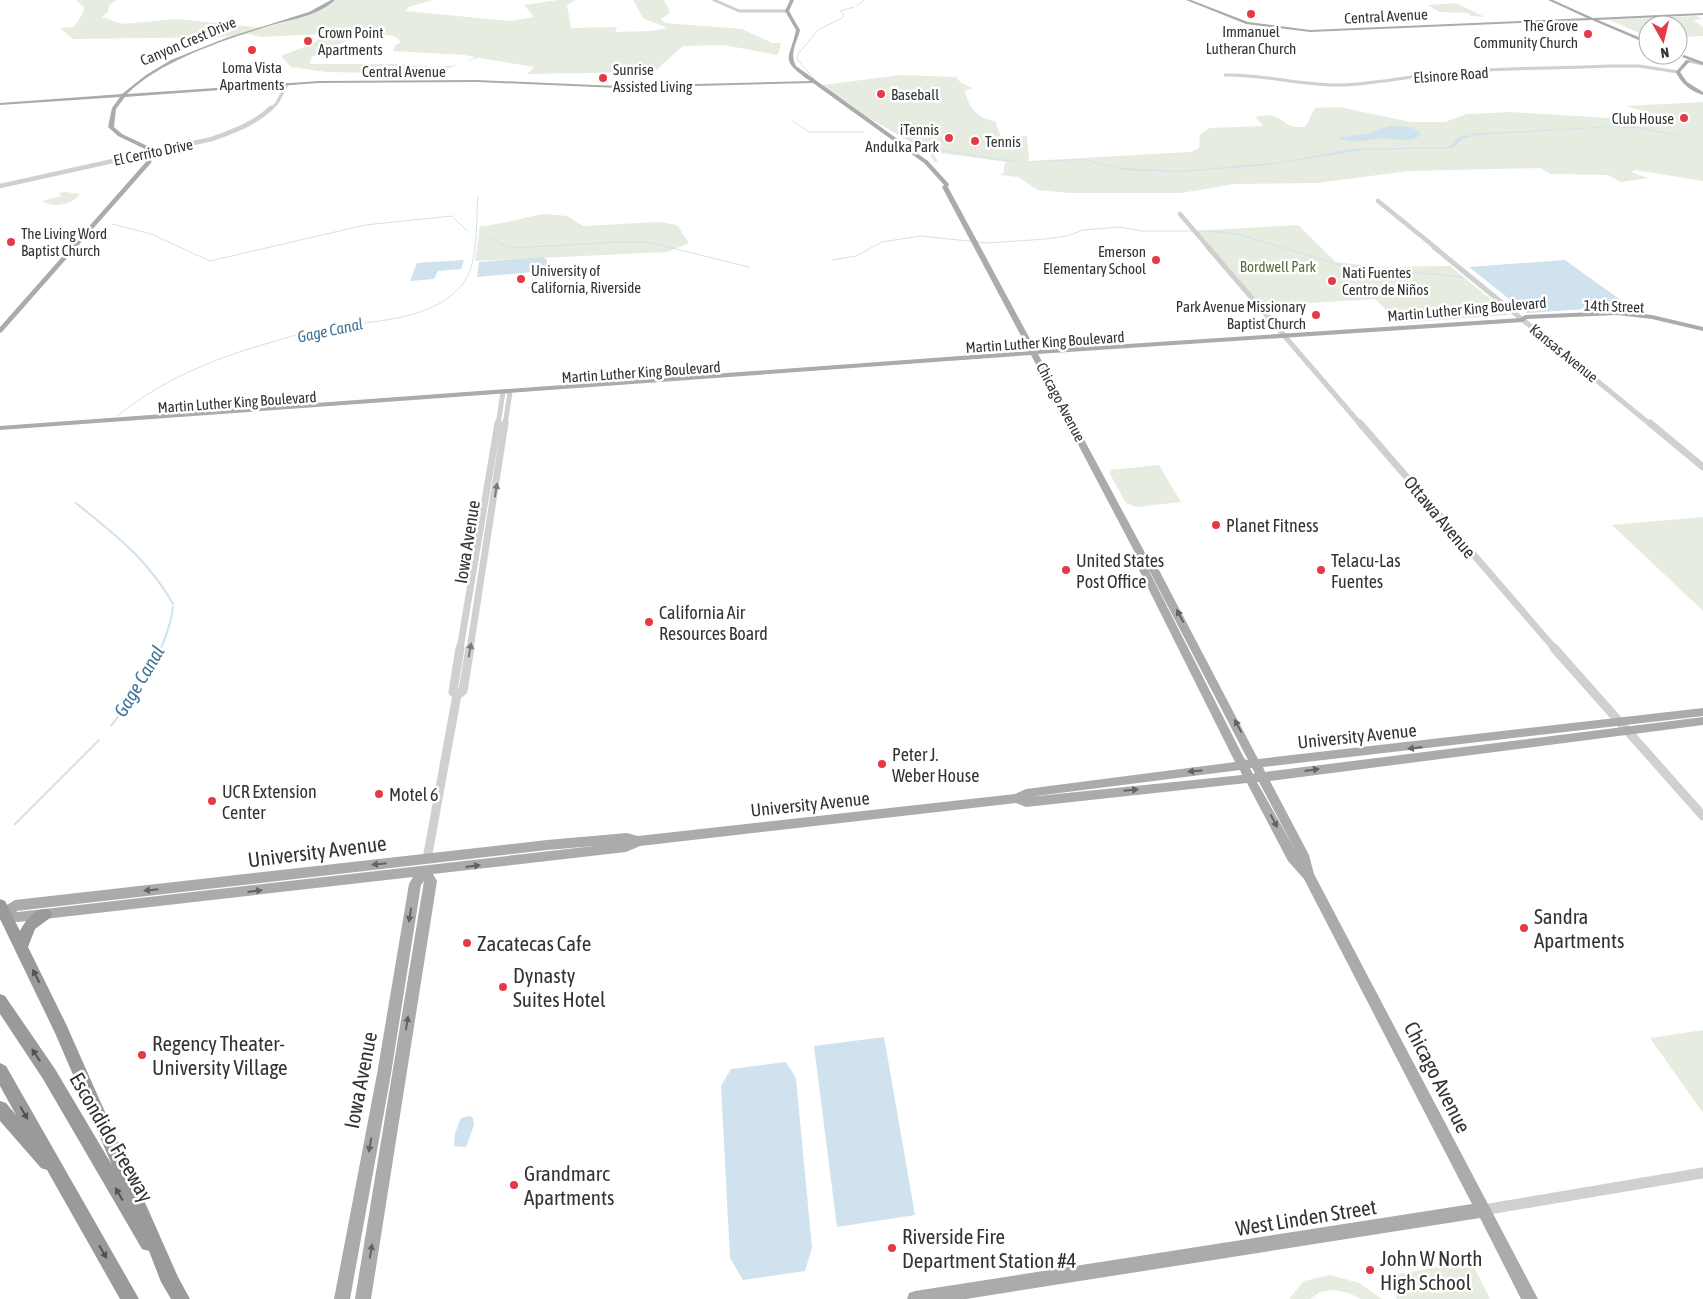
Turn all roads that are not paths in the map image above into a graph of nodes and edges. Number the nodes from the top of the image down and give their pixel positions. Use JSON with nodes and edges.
{"nodes":[{"id":1,"x":328,"y":0,"type":"edge"},
{"id":2,"x":332,"y":0,"type":"edge"},
{"id":3,"x":716,"y":0,"type":"edge"},
{"id":4,"x":787,"y":0,"type":"edge"},
{"id":5,"x":792,"y":0,"type":"edge"},
{"id":6,"x":1188,"y":0,"type":"edge"},
{"id":7,"x":1193,"y":0,"type":"edge"},
{"id":8,"x":1550,"y":0,"type":"edge"},
{"id":9,"x":1557,"y":0,"type":"edge"},
{"id":10,"x":784,"y":11,"type":"junction"},
{"id":11,"x":1703,"y":13,"type":"edge"},
{"id":12,"x":1594,"y":18,"type":"junction"},
{"id":13,"x":1242,"y":22,"type":"junction"},
{"id":14,"x":1260,"y":25,"type":"junction"},
{"id":15,"x":1286,"y":25,"type":"dead end"},
{"id":16,"x":1280,"y":28,"type":"junction"},
{"id":17,"x":1292,"y":29,"type":"junction"},
{"id":18,"x":1638,"y":38,"type":"edge"},
{"id":19,"x":1688,"y":58,"type":"edge"},
{"id":20,"x":1688,"y":62,"type":"edge"},
{"id":21,"x":1703,"y":64,"type":"edge"},
{"id":22,"x":1685,"y":65,"type":"edge"},
{"id":23,"x":1678,"y":72,"type":"junction"},
{"id":24,"x":1225,"y":75,"type":"dead end"},
{"id":25,"x":810,"y":82,"type":"junction"},
{"id":26,"x":287,"y":85,"type":"junction"},
{"id":27,"x":1703,"y":94,"type":"edge"},
{"id":28,"x":119,"y":97,"type":"junction"},
{"id":29,"x":0,"y":104,"type":"edge"},
{"id":30,"x":107,"y":112,"type":"dead end"},
{"id":31,"x":104,"y":124,"type":"dead end"},
{"id":32,"x":149,"y":153,"type":"junction"},
{"id":33,"x":926,"y":164,"type":"junction"},
{"id":34,"x":0,"y":186,"type":"edge"},
{"id":35,"x":945,"y":187,"type":"junction"},
{"id":36,"x":1378,"y":201,"type":"dead end"},
{"id":37,"x":1180,"y":214,"type":"dead end"},
{"id":38,"x":1652,"y":317,"type":"joint"},
{"id":39,"x":1523,"y":320,"type":"junction"},
{"id":40,"x":0,"y":331,"type":"edge"},
{"id":41,"x":1703,"y":331,"type":"edge"},
{"id":42,"x":1284,"y":336,"type":"junction"},
{"id":43,"x":1035,"y":355,"type":"junction"},
{"id":44,"x":507,"y":394,"type":"junction"},
{"id":45,"x":0,"y":428,"type":"edge"},
{"id":46,"x":0,"y":433,"type":"edge"},
{"id":47,"x":1703,"y":467,"type":"edge"},
{"id":48,"x":1147,"y":566,"type":"junction"},
{"id":49,"x":457,"y":695,"type":"junction"},
{"id":50,"x":1703,"y":712,"type":"edge"},
{"id":51,"x":1703,"y":721,"type":"edge"},
{"id":52,"x":1624,"y":726,"type":"junction"},
{"id":53,"x":1511,"y":736,"type":"junction"},
{"id":54,"x":1471,"y":750,"type":"junction"},
{"id":55,"x":1257,"y":764,"type":"junction"},
{"id":56,"x":1244,"y":766,"type":"junction"},
{"id":57,"x":1263,"y":777,"type":"junction"},
{"id":58,"x":1251,"y":778,"type":"junction"},
{"id":59,"x":1096,"y":784,"type":"junction"},
{"id":60,"x":1016,"y":798,"type":"junction"},
{"id":61,"x":1048,"y":799,"type":"junction"},
{"id":62,"x":1703,"y":816,"type":"edge"},
{"id":63,"x":589,"y":841,"type":"junction"},
{"id":64,"x":638,"y":841,"type":"junction"},
{"id":65,"x":542,"y":857,"type":"junction"},
{"id":66,"x":426,"y":865,"type":"junction"},
{"id":67,"x":1308,"y":875,"type":"junction"},
{"id":68,"x":1,"y":911,"type":"edge"},
{"id":69,"x":45,"y":914,"type":"junction"},
{"id":70,"x":21,"y":947,"type":"junction"},
{"id":71,"x":0,"y":1001,"type":"edge"},
{"id":72,"x":0,"y":1071,"type":"edge"},
{"id":73,"x":0,"y":1109,"type":"edge"},
{"id":74,"x":1703,"y":1173,"type":"edge"},
{"id":75,"x":62,"y":1179,"type":"junction"},
{"id":76,"x":1483,"y":1210,"type":"junction"},
{"id":77,"x":171,"y":1282,"type":"junction"},
{"id":78,"x":130,"y":1299,"type":"edge"},
{"id":79,"x":181,"y":1299,"type":"edge"},
{"id":80,"x":342,"y":1299,"type":"edge"},
{"id":81,"x":363,"y":1299,"type":"edge"},
{"id":82,"x":915,"y":1299,"type":"edge"},
{"id":83,"x":1530,"y":1299,"type":"edge"}],
"edges":[{"from":1,"to":28,"type":"main road","name":"Canyon Crest Drive"},
{"from":2,"to":28,"type":"main road","name":"Canyon Crest Drive"},
{"from":3,"to":10,"type":"street"},
{"from":4,"to":10,"type":"main road"},
{"from":5,"to":10,"type":"main road"},
{"from":6,"to":13,"type":"main road"},
{"from":7,"to":14,"type":"main road"},
{"from":8,"to":12,"type":"main road"},
{"from":9,"to":12,"type":"main road"},
{"from":10,"to":25,"type":"main road","name":"Chicago Avenue"},
{"from":11,"to":12,"type":"main road","name":"Central Avenue"},
{"from":12,"to":16,"type":"main road","name":"Central Avenue"},
{"from":12,"to":17,"type":"main road","name":"Central Avenue"},
{"from":12,"to":18,"type":"main road"},
{"from":13,"to":14,"type":"main road"},
{"from":13,"to":16,"type":"main road"},
{"from":14,"to":16,"type":"main road"},
{"from":15,"to":17,"type":"main road"},
{"from":16,"to":17,"type":"main road","name":"Central Avenue"},
{"from":19,"to":21,"type":"main road"},
{"from":20,"to":21,"type":"street"},
{"from":22,"to":23,"type":"main road"},
{"from":23,"to":24,"type":"street","name":"Elsinore Road"},
{"from":23,"to":27,"type":"main road"},
{"from":25,"to":26,"type":"main road","name":"Central Avenue"},
{"from":25,"to":33,"type":"main road","name":"Chicago Avenue"},
{"from":26,"to":28,"type":"main road","name":"Central Avenue"},
{"from":26,"to":32,"type":"street","name":"El Cerrito Drive"},
{"from":28,"to":29,"type":"main road","name":"Central Avenue"},
{"from":28,"to":30,"type":"main road","name":"Canyon Crest Drive"},
{"from":28,"to":32,"type":"main road","name":"Canyon Crest Drive"},
{"from":31,"to":32,"type":"main road"},
{"from":32,"to":34,"type":"street","name":"El Cerrito Drive"},
{"from":32,"to":40,"type":"main road"},
{"from":33,"to":35,"type":"main road","name":"Chicago Avenue"},
{"from":33,"to":35,"type":"main road","name":"Chicago Avenue"},
{"from":35,"to":43,"type":"main road","name":"Chicago Avenue"},
{"from":36,"to":39,"type":"street","name":"Kansas Avenue"},
{"from":37,"to":42,"type":"street","name":"Ottawa Avenue"},
{"from":38,"to":39,"type":"main road","name":"Martin Luther King Boulevard"},
{"from":38,"to":41,"type":"main road","name":"14th Street"},
{"from":39,"to":41,"type":"main road","name":"14th Street"},
{"from":39,"to":42,"type":"main road","name":"Martin Luther King Boulevard"},
{"from":39,"to":47,"type":"street","name":"Kansas Avenue"},
{"from":42,"to":43,"type":"main road","name":"Martin Luther King Boulevard"},
{"from":42,"to":52,"type":"street","name":"Ottawa Avenue"},
{"from":43,"to":44,"type":"main road","name":"Martin Luther King Boulevard"},
{"from":43,"to":48,"type":"main road","name":"Chicago Avenue"},
{"from":44,"to":45,"type":"main road","name":"Martin Luther King Boulevard"},
{"from":44,"to":46,"type":"main road","name":"Martin Luther King Boulevard"},
{"from":49,"to":44,"type":"street","name":"Iowa Avenue","one_way":true},
{"from":44,"to":49,"type":"street","name":"Iowa Avenue"},
{"from":55,"to":48,"type":"main road","name":"Chicago Avenue","one_way":true},
{"from":48,"to":56,"type":"main road","name":"Chicago Avenue"},
{"from":49,"to":66,"type":"street","name":"Iowa Avenue"},
{"from":50,"to":52,"type":"main road","name":"University Avenue"},
{"from":51,"to":52,"type":"main road","name":"University Avenue"},
{"from":52,"to":53,"type":"main road","name":"University Avenue"},
{"from":52,"to":54,"type":"main road","name":"University Avenue"},
{"from":52,"to":62,"type":"street","name":"Ottawa Avenue"},
{"from":53,"to":54,"type":"main road"},
{"from":53,"to":55,"type":"main road","name":"University Avenue","one_way":true},
{"from":57,"to":54,"type":"main road","name":"University Avenue","one_way":true},
{"from":55,"to":56,"type":"main road","name":"University Avenue"},
{"from":55,"to":57,"type":"main road","name":"Chicago Avenue"},
{"from":56,"to":58,"type":"main road","name":"Chicago Avenue"},
{"from":56,"to":59,"type":"main road","name":"University Avenue","one_way":true},
{"from":57,"to":58,"type":"main road","name":"University Avenue"},
{"from":57,"to":67,"type":"main road","name":"Chicago Avenue"},
{"from":61,"to":58,"type":"main road","name":"University Avenue","one_way":true},
{"from":58,"to":67,"type":"main road","name":"Chicago Avenue","one_way":true},
{"from":59,"to":60,"type":"main road","name":"University Avenue"},
{"from":59,"to":61,"type":"main road"},
{"from":60,"to":61,"type":"main road","name":"University Avenue"},
{"from":60,"to":64,"type":"main road","name":"University Avenue"},
{"from":63,"to":64,"type":"main road","name":"University Avenue"},
{"from":63,"to":65,"type":"main road"},
{"from":63,"to":66,"type":"main road","name":"University Avenue"},
{"from":64,"to":65,"type":"main road","name":"University Avenue"},
{"from":66,"to":65,"type":"main road","name":"University Avenue","one_way":true},
{"from":66,"to":68,"type":"main road","name":"University Avenue","one_way":true},
{"from":69,"to":66,"type":"main road","name":"University Avenue","one_way":true},
{"from":66,"to":80,"type":"main road","name":"Iowa Avenue","one_way":true},
{"from":81,"to":66,"type":"main road","name":"Iowa Avenue","one_way":true},
{"from":67,"to":76,"type":"main road","name":"Chicago Avenue"},
{"from":68,"to":69,"type":"main road","name":"University Avenue"},
{"from":68,"to":70,"type":"highway"},
{"from":69,"to":70,"type":"highway"},
{"from":77,"to":70,"type":"highway","one_way":true},
{"from":77,"to":71,"type":"highway","name":"Escondido Freeway","one_way":true},
{"from":72,"to":75,"type":"highway","one_way":true},
{"from":73,"to":75,"type":"highway"},
{"from":74,"to":76,"type":"street","name":"West Linden Street"},
{"from":75,"to":78,"type":"highway","one_way":true},
{"from":76,"to":82,"type":"main road","name":"West Linden Street"},
{"from":76,"to":83,"type":"main road","name":"Chicago Avenue"},
{"from":77,"to":79,"type":"highway","name":"Escondido Freeway"}]}
